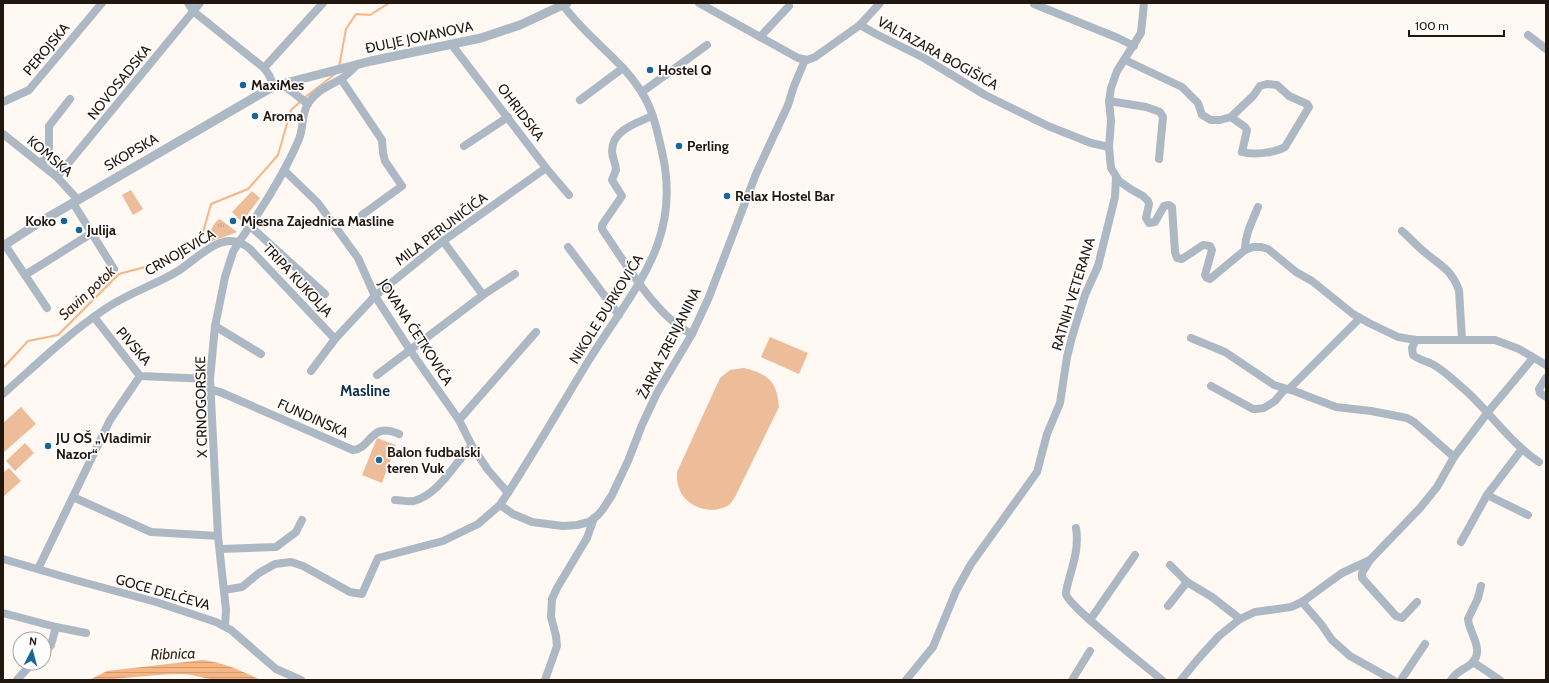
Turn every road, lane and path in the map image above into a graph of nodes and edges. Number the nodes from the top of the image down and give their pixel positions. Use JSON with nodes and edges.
{"nodes":[{"id":1,"x":102,"y":3,"type":"edge"},
{"id":2,"x":188,"y":3,"type":"edge"},
{"id":3,"x":200,"y":3,"type":"edge"},
{"id":4,"x":323,"y":3,"type":"edge"},
{"id":5,"x":699,"y":3,"type":"edge"},
{"id":6,"x":880,"y":3,"type":"edge"},
{"id":7,"x":1144,"y":3,"type":"edge"},
{"id":8,"x":565,"y":4,"type":"edge"},
{"id":9,"x":1034,"y":4,"type":"dead end"},
{"id":10,"x":789,"y":6,"type":"dead end"},
{"id":11,"x":193,"y":11,"type":"junction"},
{"id":12,"x":860,"y":24,"type":"junction"},
{"id":13,"x":1528,"y":35,"type":"dead end"},
{"id":14,"x":760,"y":37,"type":"junction"},
{"id":15,"x":452,"y":45,"type":"junction"},
{"id":16,"x":707,"y":45,"type":"dead end"},
{"id":17,"x":1134,"y":46,"type":"junction"},
{"id":18,"x":1546,"y":49,"type":"edge"},
{"id":19,"x":805,"y":60,"type":"junction"},
{"id":20,"x":1125,"y":60,"type":"junction"},
{"id":21,"x":356,"y":65,"type":"junction"},
{"id":22,"x":264,"y":68,"type":"junction"},
{"id":23,"x":623,"y":68,"type":"junction"},
{"id":24,"x":341,"y":79,"type":"junction"},
{"id":25,"x":278,"y":85,"type":"junction"},
{"id":26,"x":642,"y":92,"type":"junction"},
{"id":27,"x":70,"y":99,"type":"dead end"},
{"id":28,"x":580,"y":100,"type":"dead end"},
{"id":29,"x":1109,"y":101,"type":"junction"},
{"id":30,"x":3,"y":102,"type":"edge"},
{"id":31,"x":306,"y":102,"type":"junction"},
{"id":32,"x":652,"y":116,"type":"junction"},
{"id":33,"x":508,"y":117,"type":"junction"},
{"id":34,"x":1231,"y":117,"type":"junction"},
{"id":35,"x":5,"y":138,"type":"edge"},
{"id":36,"x":464,"y":146,"type":"dead end"},
{"id":37,"x":1109,"y":147,"type":"junction"},
{"id":38,"x":1159,"y":159,"type":"dead end"},
{"id":39,"x":41,"y":164,"type":"junction"},
{"id":40,"x":546,"y":168,"type":"junction"},
{"id":41,"x":284,"y":170,"type":"junction"},
{"id":42,"x":1116,"y":176,"type":"junction"},
{"id":43,"x":58,"y":177,"type":"junction"},
{"id":44,"x":569,"y":195,"type":"dead end"},
{"id":45,"x":75,"y":201,"type":"junction"},
{"id":46,"x":1258,"y":208,"type":"dead end"},
{"id":47,"x":362,"y":215,"type":"dead end"},
{"id":48,"x":250,"y":226,"type":"junction"},
{"id":49,"x":1402,"y":231,"type":"dead end"},
{"id":50,"x":92,"y":233,"type":"junction"},
{"id":51,"x":443,"y":241,"type":"junction"},
{"id":52,"x":239,"y":242,"type":"junction"},
{"id":53,"x":4,"y":245,"type":"edge"},
{"id":54,"x":568,"y":247,"type":"dead end"},
{"id":55,"x":1245,"y":250,"type":"junction"},
{"id":56,"x":114,"y":269,"type":"dead end"},
{"id":57,"x":515,"y":274,"type":"dead end"},
{"id":58,"x":25,"y":275,"type":"junction"},
{"id":59,"x":640,"y":283,"type":"junction"},
{"id":60,"x":325,"y":294,"type":"dead end"},
{"id":61,"x":483,"y":295,"type":"junction"},
{"id":62,"x":375,"y":296,"type":"junction"},
{"id":63,"x":47,"y":308,"type":"dead end"},
{"id":64,"x":619,"y":314,"type":"junction"},
{"id":65,"x":94,"y":317,"type":"junction"},
{"id":66,"x":1360,"y":318,"type":"junction"},
{"id":67,"x":214,"y":326,"type":"junction"},
{"id":68,"x":536,"y":332,"type":"dead end"},
{"id":69,"x":692,"y":334,"type":"junction"},
{"id":70,"x":1191,"y":338,"type":"dead end"},
{"id":71,"x":335,"y":339,"type":"junction"},
{"id":72,"x":1462,"y":339,"type":"junction"},
{"id":73,"x":1416,"y":340,"type":"junction"},
{"id":74,"x":410,"y":350,"type":"junction"},
{"id":75,"x":261,"y":354,"type":"dead end"},
{"id":76,"x":1533,"y":358,"type":"junction"},
{"id":77,"x":1546,"y":365,"type":"edge"},
{"id":78,"x":311,"y":371,"type":"dead end"},
{"id":79,"x":377,"y":374,"type":"dead end"},
{"id":80,"x":140,"y":376,"type":"junction"},
{"id":81,"x":1546,"y":378,"type":"edge"},
{"id":82,"x":210,"y":379,"type":"junction"},
{"id":83,"x":1211,"y":386,"type":"dead end"},
{"id":84,"x":1289,"y":389,"type":"junction"},
{"id":85,"x":212,"y":390,"type":"junction"},
{"id":86,"x":3,"y":394,"type":"edge"},
{"id":87,"x":1546,"y":397,"type":"edge"},
{"id":88,"x":1488,"y":412,"type":"junction"},
{"id":89,"x":459,"y":420,"type":"junction"},
{"id":90,"x":399,"y":434,"type":"dead end"},
{"id":91,"x":472,"y":446,"type":"junction"},
{"id":92,"x":1522,"y":449,"type":"junction"},
{"id":93,"x":1454,"y":457,"type":"junction"},
{"id":94,"x":1539,"y":462,"type":"dead end"},
{"id":95,"x":508,"y":493,"type":"junction"},
{"id":96,"x":1487,"y":495,"type":"junction"},
{"id":97,"x":73,"y":497,"type":"junction"},
{"id":98,"x":395,"y":500,"type":"dead end"},
{"id":99,"x":500,"y":505,"type":"junction"},
{"id":100,"x":1528,"y":515,"type":"dead end"},
{"id":101,"x":594,"y":518,"type":"junction"},
{"id":102,"x":302,"y":520,"type":"dead end"},
{"id":103,"x":1076,"y":528,"type":"dead end"},
{"id":104,"x":218,"y":536,"type":"junction"},
{"id":105,"x":1461,"y":542,"type":"dead end"},
{"id":106,"x":220,"y":549,"type":"junction"},
{"id":107,"x":1135,"y":555,"type":"dead end"},
{"id":108,"x":3,"y":558,"type":"edge"},
{"id":109,"x":1370,"y":560,"type":"junction"},
{"id":110,"x":1170,"y":565,"type":"dead end"},
{"id":111,"x":38,"y":569,"type":"junction"},
{"id":112,"x":1187,"y":582,"type":"junction"},
{"id":113,"x":1481,"y":586,"type":"dead end"},
{"id":114,"x":224,"y":590,"type":"junction"},
{"id":115,"x":1302,"y":602,"type":"junction"},
{"id":116,"x":1417,"y":602,"type":"dead end"},
{"id":117,"x":1168,"y":606,"type":"dead end"},
{"id":118,"x":3,"y":613,"type":"edge"},
{"id":119,"x":1240,"y":619,"type":"junction"},
{"id":120,"x":1090,"y":620,"type":"junction"},
{"id":121,"x":225,"y":626,"type":"junction"},
{"id":122,"x":56,"y":627,"type":"junction"},
{"id":123,"x":86,"y":633,"type":"dead end"},
{"id":124,"x":52,"y":641,"type":"edge"},
{"id":125,"x":1425,"y":644,"type":"dead end"},
{"id":126,"x":1090,"y":651,"type":"dead end"},
{"id":127,"x":1473,"y":662,"type":"junction"},
{"id":128,"x":25,"y":671,"type":"edge"},
{"id":129,"x":17,"y":680,"type":"edge"},
{"id":130,"x":301,"y":680,"type":"edge"},
{"id":131,"x":545,"y":680,"type":"edge"},
{"id":132,"x":906,"y":680,"type":"edge"},
{"id":133,"x":1072,"y":680,"type":"edge"},
{"id":134,"x":1162,"y":680,"type":"edge"},
{"id":135,"x":1181,"y":680,"type":"edge"},
{"id":136,"x":1393,"y":680,"type":"edge"},
{"id":137,"x":1401,"y":680,"type":"edge"},
{"id":138,"x":1452,"y":680,"type":"edge"},
{"id":139,"x":1500,"y":680,"type":"edge"}],
"edges":[{"from":1,"to":30,"type":"street","name":"PEROJSKA"},
{"from":2,"to":11,"type":"street"},
{"from":3,"to":11,"type":"street","name":"NOVOSADSKA"},
{"from":4,"to":22,"type":"street"},
{"from":5,"to":14,"type":"street"},
{"from":6,"to":12,"type":"street"},
{"from":7,"to":17,"type":"street","name":"RATNIH VETERANA"},
{"from":8,"to":15,"type":"street","name":"ĐULJE JOVANOVA"},
{"from":8,"to":23,"type":"street","name":"NIKOLE ĐURKOVIĆA"},
{"from":9,"to":17,"type":"street"},
{"from":10,"to":14,"type":"street"},
{"from":11,"to":22,"type":"street"},
{"from":11,"to":43,"type":"street","name":"NOVOSADSKA"},
{"from":12,"to":19,"type":"street","name":"VALTAZARA BOGIŠIĆA"},
{"from":12,"to":37,"type":"street","name":"VALTAZARA BOGIŠIĆA"},
{"from":13,"to":18,"type":"street"},
{"from":14,"to":19,"type":"street"},
{"from":15,"to":21,"type":"street","name":"ĐULJE JOVANOVA"},
{"from":15,"to":33,"type":"street","name":"OHRIDSKA"},
{"from":16,"to":26,"type":"street"},
{"from":17,"to":20,"type":"street","name":"RATNIH VETERANA"},
{"from":19,"to":69,"type":"street","name":"ŽARKA ZRENJANINA"},
{"from":20,"to":29,"type":"street","name":"RATNIH VETERANA"},
{"from":20,"to":34,"type":"street"},
{"from":21,"to":24,"type":"street","name":"X CRNOGORSKE"},
{"from":21,"to":25,"type":"street","name":"ĐULJE JOVANOVA"},
{"from":22,"to":25,"type":"street"},
{"from":23,"to":26,"type":"street","name":"NIKOLE ĐURKOVIĆA"},
{"from":23,"to":28,"type":"street"},
{"from":24,"to":31,"type":"street","name":"X CRNOGORSKE"},
{"from":24,"to":47,"type":"street"},
{"from":25,"to":31,"type":"street"},
{"from":25,"to":45,"type":"street","name":"SKOPSKA"},
{"from":26,"to":32,"type":"street","name":"NIKOLE ĐURKOVIĆA"},
{"from":27,"to":39,"type":"street"},
{"from":29,"to":37,"type":"street","name":"RATNIH VETERANA"},
{"from":29,"to":38,"type":"street"},
{"from":31,"to":41,"type":"street","name":"X CRNOGORSKE"},
{"from":32,"to":59,"type":"street","name":"NIKOLE ĐURKOVIĆA"},
{"from":32,"to":59,"type":"street"},
{"from":33,"to":36,"type":"street"},
{"from":33,"to":40,"type":"street","name":"OHRIDSKA"},
{"from":34,"to":34,"type":"street"},
{"from":35,"to":39,"type":"street","name":"KOMSKA"},
{"from":37,"to":42,"type":"street","name":"RATNIH VETERANA"},
{"from":39,"to":43,"type":"street","name":"KOMSKA"},
{"from":40,"to":44,"type":"street","name":"OHRIDSKA"},
{"from":40,"to":51,"type":"street","name":"MILA PERUNIČIĆA"},
{"from":41,"to":48,"type":"street","name":"X CRNOGORSKE"},
{"from":41,"to":62,"type":"street","name":"JOVANA ĆETKOVIĆA"},
{"from":42,"to":55,"type":"street"},
{"from":42,"to":132,"type":"street","name":"RATNIH VETERANA"},
{"from":43,"to":45,"type":"street","name":"KOMSKA"},
{"from":45,"to":50,"type":"street","name":"KOMSKA"},
{"from":45,"to":53,"type":"street","name":"SKOPSKA"},
{"from":46,"to":55,"type":"street"},
{"from":48,"to":52,"type":"street","name":"X CRNOGORSKE"},
{"from":48,"to":60,"type":"street"},
{"from":49,"to":72,"type":"street"},
{"from":50,"to":56,"type":"street","name":"KOMSKA"},
{"from":50,"to":58,"type":"street"},
{"from":51,"to":61,"type":"street"},
{"from":51,"to":62,"type":"street","name":"MILA PERUNIČIĆA"},
{"from":52,"to":65,"type":"street","name":"CRNOJEVIĆA"},
{"from":52,"to":67,"type":"street","name":"X CRNOGORSKE"},
{"from":52,"to":71,"type":"street","name":"TRIPA KUKOLJA"},
{"from":53,"to":58,"type":"street"},
{"from":54,"to":64,"type":"street"},
{"from":55,"to":66,"type":"street"},
{"from":57,"to":61,"type":"street"},
{"from":58,"to":63,"type":"street"},
{"from":59,"to":64,"type":"street","name":"NIKOLE ĐURKOVIĆA"},
{"from":59,"to":69,"type":"street"},
{"from":61,"to":74,"type":"street"},
{"from":62,"to":71,"type":"street","name":"MILA PERUNIČIĆA"},
{"from":62,"to":74,"type":"street","name":"JOVANA ĆETKOVIĆA"},
{"from":64,"to":95,"type":"street","name":"NIKOLE ĐURKOVIĆA"},
{"from":65,"to":80,"type":"street","name":"PIVSKA"},
{"from":65,"to":86,"type":"street","name":"CRNOJEVIĆA"},
{"from":66,"to":73,"type":"street"},
{"from":66,"to":84,"type":"street"},
{"from":67,"to":75,"type":"street"},
{"from":67,"to":82,"type":"street","name":"X CRNOGORSKE"},
{"from":68,"to":89,"type":"street"},
{"from":69,"to":101,"type":"street","name":"ŽARKA ZRENJANINA"},
{"from":70,"to":84,"type":"street"},
{"from":71,"to":78,"type":"street","name":"MILA PERUNIČIĆA"},
{"from":72,"to":73,"type":"street"},
{"from":72,"to":76,"type":"street"},
{"from":73,"to":88,"type":"street"},
{"from":74,"to":79,"type":"street"},
{"from":74,"to":89,"type":"street","name":"JOVANA ĆETKOVIĆA"},
{"from":76,"to":77,"type":"street"},
{"from":76,"to":88,"type":"street"},
{"from":80,"to":82,"type":"street","name":"PIVSKA"},
{"from":80,"to":97,"type":"street"},
{"from":81,"to":87,"type":"street"},
{"from":82,"to":85,"type":"street","name":"X CRNOGORSKE"},
{"from":83,"to":84,"type":"street"},
{"from":84,"to":93,"type":"street"},
{"from":85,"to":90,"type":"street","name":"FUNDINSKA"},
{"from":85,"to":104,"type":"street","name":"X CRNOGORSKE"},
{"from":88,"to":92,"type":"street"},
{"from":88,"to":93,"type":"street"},
{"from":89,"to":91,"type":"street","name":"JOVANA ĆETKOVIĆA"},
{"from":91,"to":95,"type":"street","name":"JOVANA ĆETKOVIĆA"},
{"from":91,"to":98,"type":"street"},
{"from":92,"to":94,"type":"street"},
{"from":92,"to":96,"type":"street"},
{"from":93,"to":109,"type":"street"},
{"from":95,"to":99,"type":"street","name":"NIKOLE ĐURKOVIĆA"},
{"from":96,"to":100,"type":"street"},
{"from":96,"to":105,"type":"street"},
{"from":97,"to":104,"type":"street"},
{"from":97,"to":111,"type":"street"},
{"from":99,"to":101,"type":"street","name":"ŽARKA ZRENJANINA"},
{"from":99,"to":114,"type":"street","name":"NIKOLE ĐURKOVIĆA"},
{"from":101,"to":131,"type":"street"},
{"from":102,"to":106,"type":"street"},
{"from":103,"to":120,"type":"street"},
{"from":104,"to":106,"type":"street","name":"X CRNOGORSKE"},
{"from":106,"to":114,"type":"street","name":"X CRNOGORSKE"},
{"from":107,"to":120,"type":"street"},
{"from":108,"to":111,"type":"street","name":"GOCE DELČEVA"},
{"from":109,"to":115,"type":"street"},
{"from":109,"to":116,"type":"street"},
{"from":110,"to":112,"type":"street"},
{"from":111,"to":121,"type":"street","name":"GOCE DELČEVA"},
{"from":112,"to":117,"type":"street"},
{"from":112,"to":119,"type":"street"},
{"from":113,"to":127,"type":"street"},
{"from":114,"to":121,"type":"street","name":"X CRNOGORSKE"},
{"from":115,"to":119,"type":"street"},
{"from":115,"to":136,"type":"street"},
{"from":118,"to":122,"type":"street"},
{"from":119,"to":135,"type":"street"},
{"from":120,"to":134,"type":"street"},
{"from":121,"to":130,"type":"street","name":"GOCE DELČEVA"},
{"from":122,"to":123,"type":"street"},
{"from":122,"to":124,"type":"street"},
{"from":125,"to":137,"type":"street"},
{"from":126,"to":133,"type":"street"},
{"from":127,"to":138,"type":"street"},
{"from":127,"to":139,"type":"street"},
{"from":128,"to":129,"type":"street"}]}
